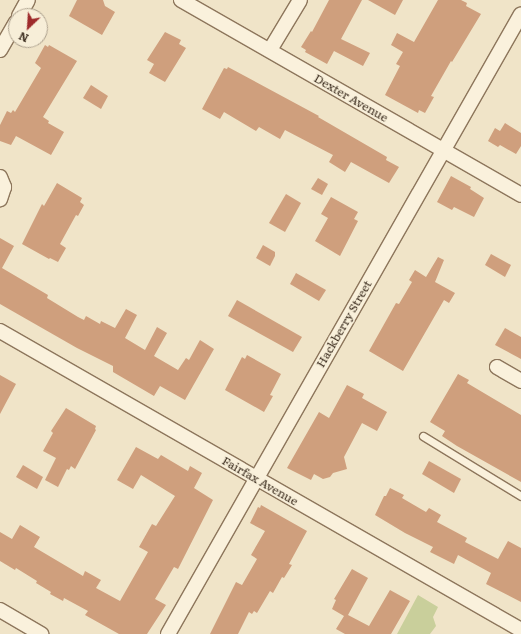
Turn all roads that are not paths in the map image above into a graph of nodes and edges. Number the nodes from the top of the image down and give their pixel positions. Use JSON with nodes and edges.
{"nodes":[{"id":1,"x":181,"y":0,"type":"edge"},
{"id":2,"x":300,"y":0,"type":"edge"},
{"id":3,"x":521,"y":14,"type":"edge"},
{"id":4,"x":8,"y":36,"type":"edge"},
{"id":5,"x":0,"y":50,"type":"edge"},
{"id":6,"x":270,"y":50,"type":"junction"},
{"id":7,"x":444,"y":151,"type":"junction"},
{"id":8,"x":0,"y":177,"type":"edge"},
{"id":9,"x":521,"y":195,"type":"edge"},
{"id":10,"x":0,"y":199,"type":"edge"},
{"id":11,"x":0,"y":332,"type":"edge"},
{"id":12,"x":497,"y":367,"type":"dead end"},
{"id":13,"x":521,"y":381,"type":"edge"},
{"id":14,"x":423,"y":436,"type":"dead end"},
{"id":15,"x":256,"y":478,"type":"junction"},
{"id":16,"x":521,"y":496,"type":"edge"},
{"id":17,"x":0,"y":610,"type":"edge"},
{"id":18,"x":521,"y":630,"type":"edge"},
{"id":19,"x":41,"y":634,"type":"edge"},
{"id":20,"x":168,"y":634,"type":"edge"}],
"edges":[{"from":1,"to":6,"type":"street","name":"Dexter Avenue"},
{"from":2,"to":6,"type":"street"},
{"from":3,"to":7,"type":"street","name":"Hackberry Street"},
{"from":4,"to":5,"type":"street"},
{"from":6,"to":7,"type":"street","name":"Dexter Avenue"},
{"from":7,"to":9,"type":"street","name":"Dexter Avenue"},
{"from":7,"to":15,"type":"street","name":"Hackberry Street"},
{"from":8,"to":10,"type":"street"},
{"from":11,"to":15,"type":"street","name":"Fairfax Avenue"},
{"from":12,"to":13,"type":"street"},
{"from":14,"to":16,"type":"lane"},
{"from":15,"to":18,"type":"street","name":"Fairfax Avenue"},
{"from":15,"to":20,"type":"street","name":"Hackberry Street"},
{"from":17,"to":19,"type":"street"}]}
